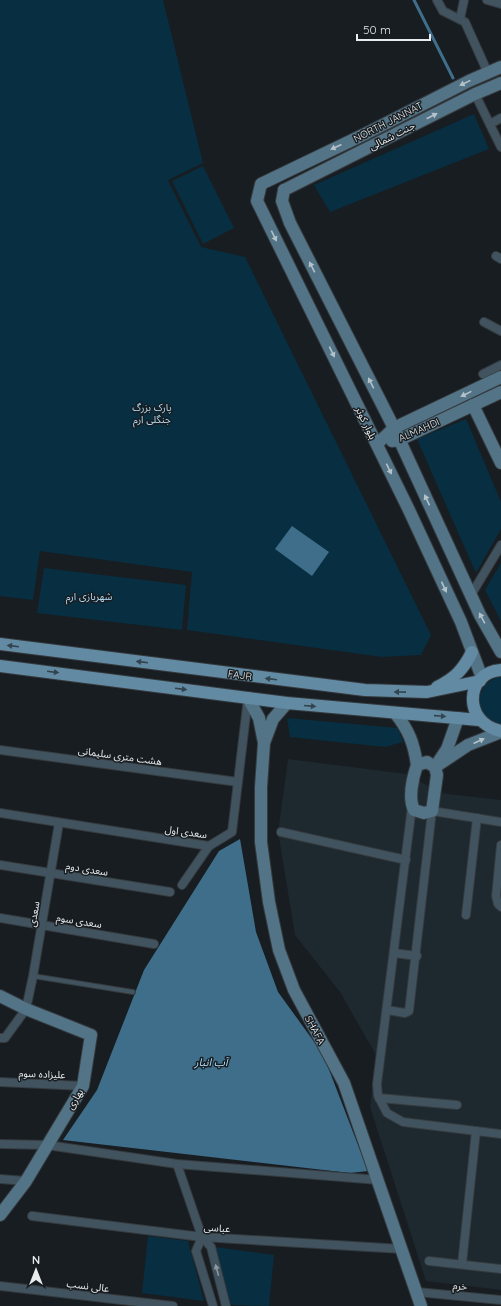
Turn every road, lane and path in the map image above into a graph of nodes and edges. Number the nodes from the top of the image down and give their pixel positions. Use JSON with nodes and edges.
{"nodes":[{"id":1,"x":437,"y":0,"type":"edge"},
{"id":2,"x":464,"y":0,"type":"edge"},
{"id":3,"x":487,"y":0,"type":"edge"},
{"id":4,"x":501,"y":4,"type":"edge"},
{"id":5,"x":460,"y":19,"type":"junction"},
{"id":6,"x":501,"y":67,"type":"edge"},
{"id":7,"x":488,"y":73,"type":"junction"},
{"id":8,"x":501,"y":83,"type":"edge"},
{"id":9,"x":476,"y":94,"type":"junction"},
{"id":10,"x":501,"y":118,"type":"edge"},
{"id":11,"x":490,"y":124,"type":"junction"},
{"id":12,"x":501,"y":147,"type":"edge"},
{"id":13,"x":276,"y":177,"type":"junction"},
{"id":14,"x":284,"y":190,"type":"junction"},
{"id":15,"x":484,"y":322,"type":"dead end"},
{"id":16,"x":501,"y":331,"type":"edge"},
{"id":17,"x":501,"y":365,"type":"edge"},
{"id":18,"x":483,"y":374,"type":"dead end"},
{"id":19,"x":501,"y":377,"type":"edge"},
{"id":20,"x":501,"y":392,"type":"edge"},
{"id":21,"x":473,"y":405,"type":"junction"},
{"id":22,"x":394,"y":428,"type":"junction"},
{"id":23,"x":399,"y":440,"type":"junction"},
{"id":24,"x":377,"y":444,"type":"junction"},
{"id":25,"x":501,"y":463,"type":"edge"},
{"id":26,"x":501,"y":545,"type":"edge"},
{"id":27,"x":471,"y":595,"type":"junction"},
{"id":28,"x":0,"y":644,"type":"edge"},
{"id":29,"x":472,"y":652,"type":"junction"},
{"id":30,"x":501,"y":652,"type":"edge"},
{"id":31,"x":0,"y":666,"type":"edge"},
{"id":32,"x":501,"y":670,"type":"edge"},
{"id":33,"x":481,"y":679,"type":"junction"},
{"id":34,"x":428,"y":692,"type":"junction"},
{"id":35,"x":248,"y":698,"type":"junction"},
{"id":36,"x":287,"y":704,"type":"junction"},
{"id":37,"x":395,"y":713,"type":"junction"},
{"id":38,"x":458,"y":718,"type":"junction"},
{"id":39,"x":479,"y":720,"type":"junction"},
{"id":40,"x":501,"y":732,"type":"edge"},
{"id":41,"x":264,"y":742,"type":"junction"},
{"id":42,"x":0,"y":750,"type":"edge"},
{"id":43,"x":417,"y":765,"type":"junction"},
{"id":44,"x":434,"y":767,"type":"junction"},
{"id":45,"x":238,"y":782,"type":"junction"},
{"id":46,"x":412,"y":806,"type":"junction"},
{"id":47,"x":432,"y":811,"type":"junction"},
{"id":48,"x":0,"y":813,"type":"edge"},
{"id":49,"x":476,"y":818,"type":"junction"},
{"id":50,"x":501,"y":822,"type":"edge"},
{"id":51,"x":59,"y":823,"type":"junction"},
{"id":52,"x":281,"y":832,"type":"dead end"},
{"id":53,"x":501,"y":845,"type":"edge"},
{"id":54,"x":209,"y":846,"type":"junction"},
{"id":55,"x":406,"y":860,"type":"junction"},
{"id":56,"x":0,"y":865,"type":"edge"},
{"id":57,"x":51,"y":873,"type":"junction"},
{"id":58,"x":182,"y":885,"type":"dead end"},
{"id":59,"x":170,"y":892,"type":"dead end"},
{"id":60,"x":501,"y":907,"type":"edge"},
{"id":61,"x":466,"y":915,"type":"dead end"},
{"id":62,"x":0,"y":918,"type":"edge"},
{"id":63,"x":42,"y":925,"type":"junction"},
{"id":64,"x":154,"y":944,"type":"dead end"},
{"id":65,"x":394,"y":953,"type":"junction"},
{"id":66,"x":417,"y":956,"type":"junction"},
{"id":67,"x":33,"y":976,"type":"junction"},
{"id":68,"x":133,"y":992,"type":"dead end"},
{"id":69,"x":0,"y":996,"type":"edge"},
{"id":70,"x":26,"y":1009,"type":"junction"},
{"id":71,"x":387,"y":1010,"type":"junction"},
{"id":72,"x":0,"y":1038,"type":"edge"},
{"id":73,"x":0,"y":1082,"type":"edge"},
{"id":74,"x":83,"y":1086,"type":"junction"},
{"id":75,"x":379,"y":1098,"type":"junction"},
{"id":76,"x":457,"y":1105,"type":"dead end"},
{"id":77,"x":476,"y":1131,"type":"junction"},
{"id":78,"x":501,"y":1134,"type":"edge"},
{"id":79,"x":0,"y":1144,"type":"edge"},
{"id":80,"x":47,"y":1145,"type":"junction"},
{"id":81,"x":177,"y":1164,"type":"junction"},
{"id":82,"x":0,"y":1179,"type":"edge"},
{"id":83,"x":379,"y":1180,"type":"junction"},
{"id":84,"x":26,"y":1181,"type":"junction"},
{"id":85,"x":0,"y":1215,"type":"edge"},
{"id":86,"x":32,"y":1216,"type":"dead end"},
{"id":87,"x":202,"y":1237,"type":"junction"},
{"id":88,"x":402,"y":1249,"type":"junction"},
{"id":89,"x":429,"y":1260,"type":"dead end"},
{"id":90,"x":462,"y":1264,"type":"junction"},
{"id":91,"x":501,"y":1269,"type":"edge"},
{"id":92,"x":0,"y":1286,"type":"edge"},
{"id":93,"x":417,"y":1292,"type":"junction"},
{"id":94,"x":501,"y":1300,"type":"edge"},
{"id":95,"x":173,"y":1306,"type":"edge"},
{"id":96,"x":213,"y":1306,"type":"edge"},
{"id":97,"x":226,"y":1306,"type":"edge"},
{"id":98,"x":421,"y":1306,"type":"edge"}],
"edges":[{"from":1,"to":5,"type":"street"},
{"from":2,"to":5,"type":"street"},
{"from":3,"to":4,"type":"street"},
{"from":5,"to":7,"type":"street"},
{"from":6,"to":7,"type":"main road","name":"NORTH JANNAT"},
{"from":7,"to":13,"type":"main road","name":"NORTH JANNAT","one_way":true},
{"from":8,"to":9,"type":"main road","name":"جنت شمالی"},
{"from":9,"to":11,"type":"street"},
{"from":14,"to":9,"type":"main road","name":"جنت شمالی","one_way":true},
{"from":10,"to":11,"type":"street"},
{"from":11,"to":12,"type":"street"},
{"from":13,"to":14,"type":"main road"},
{"from":13,"to":24,"type":"main road","name":"بلوار کوثر","one_way":true},
{"from":22,"to":14,"type":"main road","one_way":true},
{"from":15,"to":16,"type":"street"},
{"from":17,"to":18,"type":"street"},
{"from":19,"to":22,"type":"main road","name":"ALMAHDI","one_way":true},
{"from":20,"to":21,"type":"main road","name":"ALMAHDI"},
{"from":21,"to":23,"type":"main road","name":"ALMAHDI"},
{"from":21,"to":25,"type":"main road"},
{"from":22,"to":23,"type":"main road"},
{"from":22,"to":24,"type":"main road","name":"ALMAHDI"},
{"from":23,"to":24,"type":"main road","name":"ALMAHDI"},
{"from":27,"to":23,"type":"main road","one_way":true},
{"from":24,"to":29,"type":"main road","name":"بلوار کوثر","one_way":true},
{"from":26,"to":27,"type":"street"},
{"from":30,"to":27,"type":"main road","one_way":true},
{"from":34,"to":28,"type":"main road","name":"FAJR","one_way":true},
{"from":29,"to":33,"type":"main road","name":"بلوار کوثر"},
{"from":29,"to":34,"type":"main road"},
{"from":31,"to":35,"type":"main road","one_way":true},
{"from":32,"to":33,"type":"main road","name":"FAJR"},
{"from":33,"to":34,"type":"main road","name":"FAJR"},
{"from":33,"to":39,"type":"main road"},
{"from":35,"to":36,"type":"main road"},
{"from":35,"to":41,"type":"main road"},
{"from":35,"to":45,"type":"street","name":"سعدی اول"},
{"from":36,"to":37,"type":"main road","one_way":true},
{"from":36,"to":41,"type":"main road"},
{"from":37,"to":38,"type":"main road","one_way":true},
{"from":37,"to":43,"type":"main road"},
{"from":38,"to":39,"type":"main road"},
{"from":38,"to":44,"type":"main road"},
{"from":39,"to":40,"type":"main road"},
{"from":44,"to":40,"type":"main road","one_way":true},
{"from":41,"to":83,"type":"main road","name":"SHAFA"},
{"from":42,"to":45,"type":"street","name":"هشت متری سلیمانی"},
{"from":43,"to":44,"type":"main road"},
{"from":43,"to":46,"type":"main road"},
{"from":44,"to":47,"type":"main road"},
{"from":45,"to":54,"type":"street","name":"سعدی اول"},
{"from":46,"to":47,"type":"main road"},
{"from":46,"to":55,"type":"street"},
{"from":47,"to":49,"type":"street"},
{"from":47,"to":66,"type":"street"},
{"from":48,"to":51,"type":"street","name":"سعدی اول"},
{"from":49,"to":50,"type":"street"},
{"from":49,"to":61,"type":"street"},
{"from":51,"to":54,"type":"street","name":"سعدی اول"},
{"from":51,"to":57,"type":"street","name":"سعدی"},
{"from":52,"to":55,"type":"street"},
{"from":53,"to":60,"type":"street"},
{"from":54,"to":58,"type":"street"},
{"from":55,"to":65,"type":"street"},
{"from":56,"to":57,"type":"street","name":"سعدی دوم"},
{"from":57,"to":59,"type":"street","name":"سعدی دوم"},
{"from":57,"to":63,"type":"street","name":"سعدی"},
{"from":62,"to":63,"type":"street","name":"سعدی سوم"},
{"from":63,"to":64,"type":"street","name":"سعدی سوم"},
{"from":63,"to":67,"type":"street","name":"سعدی"},
{"from":65,"to":66,"type":"street"},
{"from":65,"to":71,"type":"street"},
{"from":66,"to":71,"type":"street"},
{"from":67,"to":68,"type":"lane"},
{"from":67,"to":70,"type":"street","name":"سعدی"},
{"from":69,"to":70,"type":"main road"},
{"from":70,"to":72,"type":"street"},
{"from":70,"to":74,"type":"main road","name":"بهاری"},
{"from":71,"to":75,"type":"street"},
{"from":73,"to":74,"type":"street","name":"علیزاده سوم"},
{"from":74,"to":80,"type":"main road","name":"بهاری"},
{"from":75,"to":76,"type":"street"},
{"from":75,"to":77,"type":"street"},
{"from":77,"to":78,"type":"street"},
{"from":77,"to":90,"type":"street"},
{"from":79,"to":80,"type":"street"},
{"from":80,"to":81,"type":"street"},
{"from":80,"to":84,"type":"main road","name":"بهاری"},
{"from":81,"to":83,"type":"street"},
{"from":81,"to":87,"type":"street"},
{"from":82,"to":84,"type":"street"},
{"from":83,"to":88,"type":"main road","name":"SHAFA"},
{"from":84,"to":85,"type":"main road","name":"بهاری"},
{"from":86,"to":87,"type":"street","name":"عباسی"},
{"from":87,"to":88,"type":"street","name":"عباسی"},
{"from":87,"to":96,"type":"street"},
{"from":97,"to":87,"type":"street","one_way":true},
{"from":88,"to":93,"type":"main road","name":"SHAFA"},
{"from":89,"to":90,"type":"street"},
{"from":90,"to":91,"type":"street"},
{"from":92,"to":95,"type":"street","name":"عالی نسب"},
{"from":93,"to":94,"type":"street","name":"خرم"},
{"from":93,"to":98,"type":"main road","name":"SHAFA"}]}
